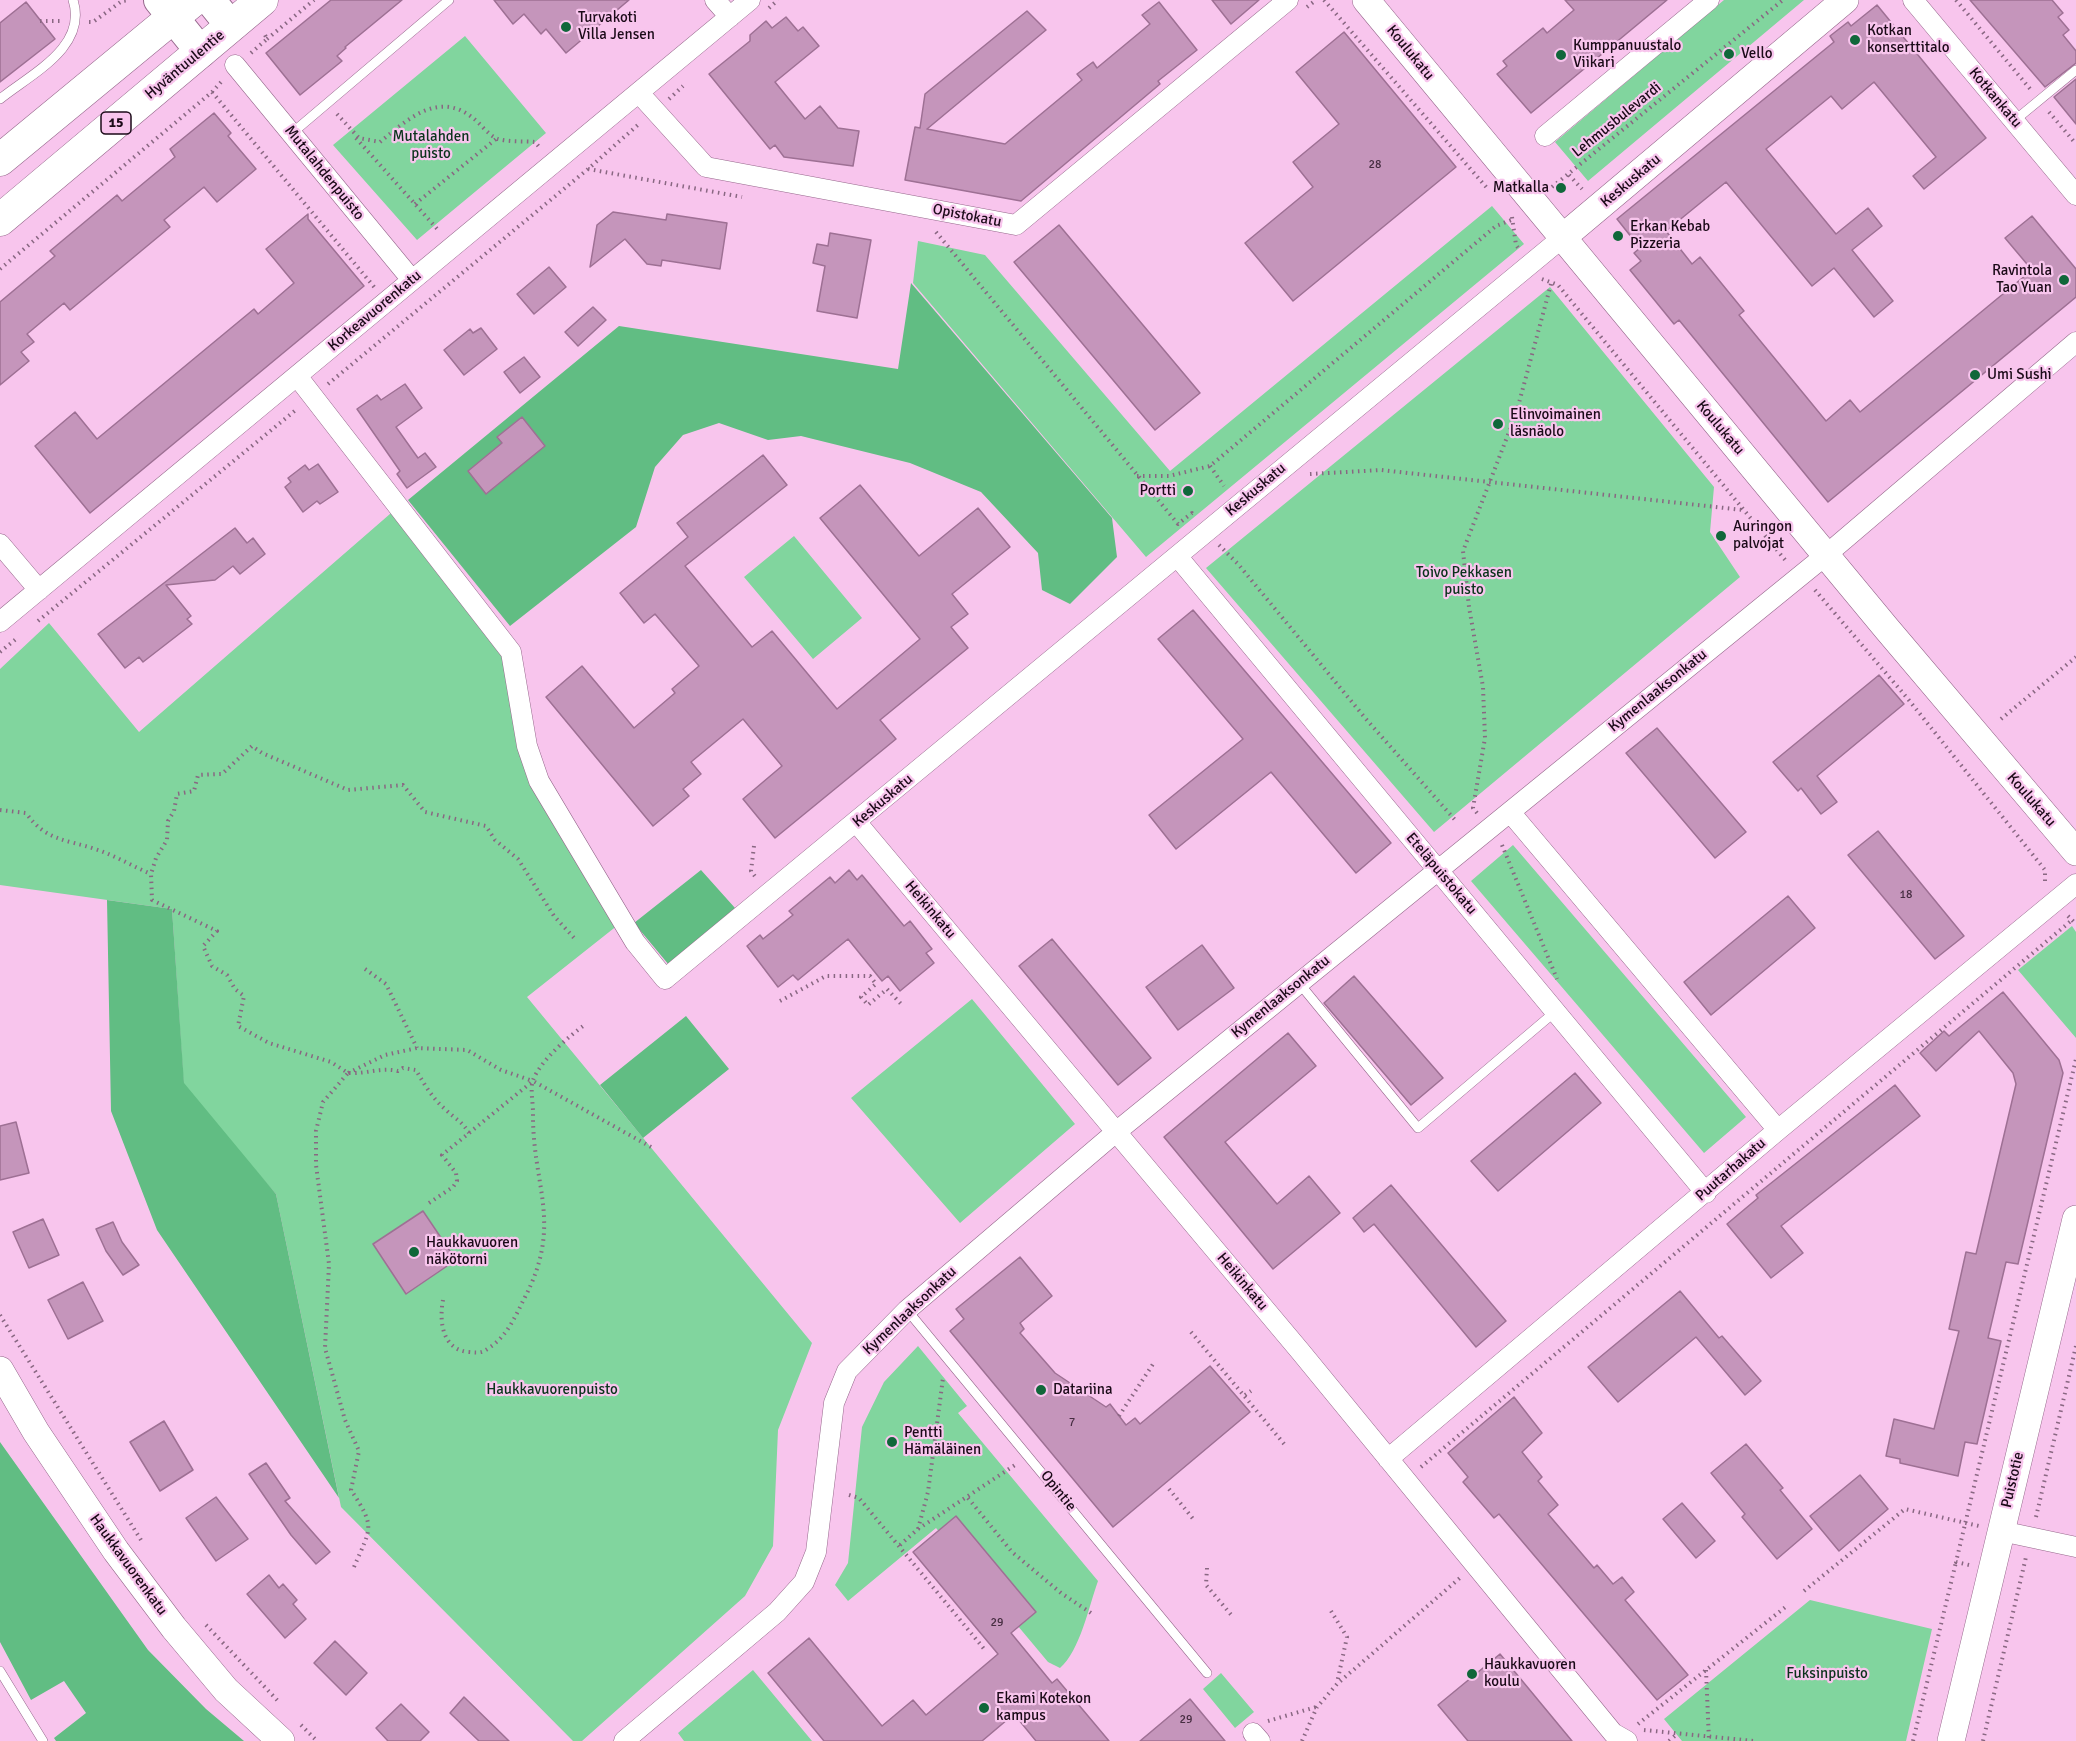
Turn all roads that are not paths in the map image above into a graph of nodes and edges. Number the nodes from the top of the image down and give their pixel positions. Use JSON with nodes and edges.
{"nodes":[{"id":1,"x":210,"y":0,"type":"edge"},
{"id":2,"x":262,"y":0,"type":"edge"},
{"id":3,"x":449,"y":0,"type":"edge"},
{"id":4,"x":715,"y":0,"type":"edge"},
{"id":5,"x":1366,"y":0,"type":"edge"},
{"id":6,"x":1709,"y":0,"type":"edge"},
{"id":7,"x":1845,"y":0,"type":"edge"},
{"id":8,"x":1913,"y":0,"type":"edge"},
{"id":9,"x":74,"y":2,"type":"edge"},
{"id":10,"x":175,"y":6,"type":"edge"},
{"id":11,"x":756,"y":8,"type":"edge"},
{"id":12,"x":1293,"y":8,"type":"edge"},
{"id":13,"x":730,"y":17,"type":"junction"},
{"id":14,"x":231,"y":26,"type":"junction"},
{"id":15,"x":201,"y":52,"type":"junction"},
{"id":16,"x":236,"y":65,"type":"road end"},
{"id":17,"x":2076,"y":70,"type":"edge"},
{"id":18,"x":639,"y":93,"type":"junction"},
{"id":19,"x":0,"y":99,"type":"edge"},
{"id":20,"x":2014,"y":121,"type":"junction"},
{"id":21,"x":291,"y":134,"type":"junction"},
{"id":22,"x":1545,"y":136,"type":"dead end"},
{"id":23,"x":0,"y":160,"type":"edge"},
{"id":24,"x":2076,"y":195,"type":"edge"},
{"id":25,"x":0,"y":220,"type":"edge"},
{"id":26,"x":1562,"y":238,"type":"junction"},
{"id":27,"x":412,"y":280,"type":"junction"},
{"id":28,"x":2076,"y":342,"type":"edge"},
{"id":29,"x":297,"y":376,"type":"junction"},
{"id":30,"x":0,"y":543,"type":"edge"},
{"id":31,"x":1826,"y":555,"type":"junction"},
{"id":32,"x":1177,"y":556,"type":"junction"},
{"id":33,"x":39,"y":590,"type":"junction"},
{"id":34,"x":0,"y":622,"type":"edge"},
{"id":35,"x":1510,"y":812,"type":"junction"},
{"id":36,"x":857,"y":823,"type":"junction"},
{"id":37,"x":2076,"y":852,"type":"edge"},
{"id":38,"x":1437,"y":870,"type":"junction"},
{"id":39,"x":2076,"y":884,"type":"edge"},
{"id":40,"x":1299,"y":983,"type":"junction"},
{"id":41,"x":1556,"y":1011,"type":"junction"},
{"id":42,"x":1778,"y":1130,"type":"junction"},
{"id":43,"x":1116,"y":1132,"type":"junction"},
{"id":44,"x":1706,"y":1192,"type":"junction"},
{"id":45,"x":2076,"y":1219,"type":"edge"},
{"id":46,"x":907,"y":1310,"type":"junction"},
{"id":47,"x":0,"y":1370,"type":"edge"},
{"id":48,"x":1388,"y":1459,"type":"junction"},
{"id":49,"x":2001,"y":1531,"type":"junction"},
{"id":50,"x":2076,"y":1547,"type":"edge"},
{"id":51,"x":0,"y":1671,"type":"edge"},
{"id":52,"x":1207,"y":1673,"type":"dead end"},
{"id":53,"x":290,"y":1732,"type":"edge"},
{"id":54,"x":43,"y":1741,"type":"edge"},
{"id":55,"x":624,"y":1741,"type":"edge"},
{"id":56,"x":1627,"y":1741,"type":"edge"},
{"id":57,"x":1951,"y":1741,"type":"edge"}],
"edges":[{"from":1,"to":14,"type":"main road"},
{"from":2,"to":14,"type":"highway","number":"15"},
{"from":3,"to":21,"type":"lane"},
{"from":4,"to":13,"type":"street"},
{"from":5,"to":26,"type":"main road","name":"Koulukatu"},
{"from":6,"to":22,"type":"street"},
{"from":7,"to":26,"type":"main road","name":"Keskuskatu"},
{"from":8,"to":20,"type":"street","name":"Kotkankatu"},
{"from":9,"to":19,"type":"lane"},
{"from":10,"to":15,"type":"main road"},
{"from":10,"to":23,"type":"highway"},
{"from":11,"to":13,"type":"street","name":"Korkeavuorenkatu"},
{"from":12,"to":18,"type":"street","name":"Opistokatu"},
{"from":13,"to":18,"type":"street","name":"Korkeavuorenkatu"},
{"from":14,"to":15,"type":"highway","name":"Hyväntuulentie","number":"15"},
{"from":15,"to":25,"type":"highway","name":"Hyväntuulentie","number":"15"},
{"from":16,"to":21,"type":"street","name":"Mutalahdenpuisto"},
{"from":17,"to":20,"type":"lane"},
{"from":18,"to":27,"type":"street","name":"Korkeavuorenkatu"},
{"from":20,"to":24,"type":"street","name":"Kotkankatu"},
{"from":21,"to":27,"type":"street","name":"Mutalahdenpuisto"},
{"from":26,"to":31,"type":"main road","name":"Koulukatu"},
{"from":26,"to":32,"type":"street","name":"Keskuskatu"},
{"from":27,"to":29,"type":"street","name":"Korkeavuorenkatu"},
{"from":28,"to":31,"type":"street","name":"Kymenlaaksonkatu"},
{"from":29,"to":33,"type":"street","name":"Korkeavuorenkatu"},
{"from":29,"to":36,"type":"street","name":"Keskuskatu"},
{"from":30,"to":33,"type":"street"},
{"from":31,"to":35,"type":"street","name":"Kymenlaaksonkatu"},
{"from":31,"to":37,"type":"main road","name":"Koulukatu"},
{"from":32,"to":36,"type":"street","name":"Keskuskatu"},
{"from":32,"to":38,"type":"street","name":"Eteläpuistokatu"},
{"from":33,"to":34,"type":"street","name":"Korkeavuorenkatu"},
{"from":35,"to":38,"type":"street","name":"Kymenlaaksonkatu"},
{"from":35,"to":42,"type":"street"},
{"from":36,"to":43,"type":"street","name":"Heikinkatu"},
{"from":38,"to":40,"type":"street","name":"Kymenlaaksonkatu"},
{"from":38,"to":41,"type":"street","name":"Eteläpuistokatu"},
{"from":39,"to":42,"type":"street","name":"Puutarhakatu"},
{"from":40,"to":41,"type":"lane"},
{"from":40,"to":43,"type":"street","name":"Kymenlaaksonkatu"},
{"from":41,"to":44,"type":"street","name":"Eteläpuistokatu"},
{"from":42,"to":44,"type":"street","name":"Puutarhakatu"},
{"from":43,"to":46,"type":"street","name":"Kymenlaaksonkatu"},
{"from":43,"to":48,"type":"street","name":"Heikinkatu"},
{"from":44,"to":48,"type":"street","name":"Puutarhakatu"},
{"from":45,"to":49,"type":"main road","name":"Puistotie"},
{"from":46,"to":52,"type":"lane","name":"Opintie"},
{"from":46,"to":55,"type":"street","name":"Kymenlaaksonkatu"},
{"from":47,"to":53,"type":"main road","name":"Haukkavuorenkatu"},
{"from":48,"to":56,"type":"street","name":"Heikinkatu"},
{"from":49,"to":50,"type":"street"},
{"from":49,"to":57,"type":"main road","name":"Puistotie"},
{"from":51,"to":54,"type":"lane"}]}
